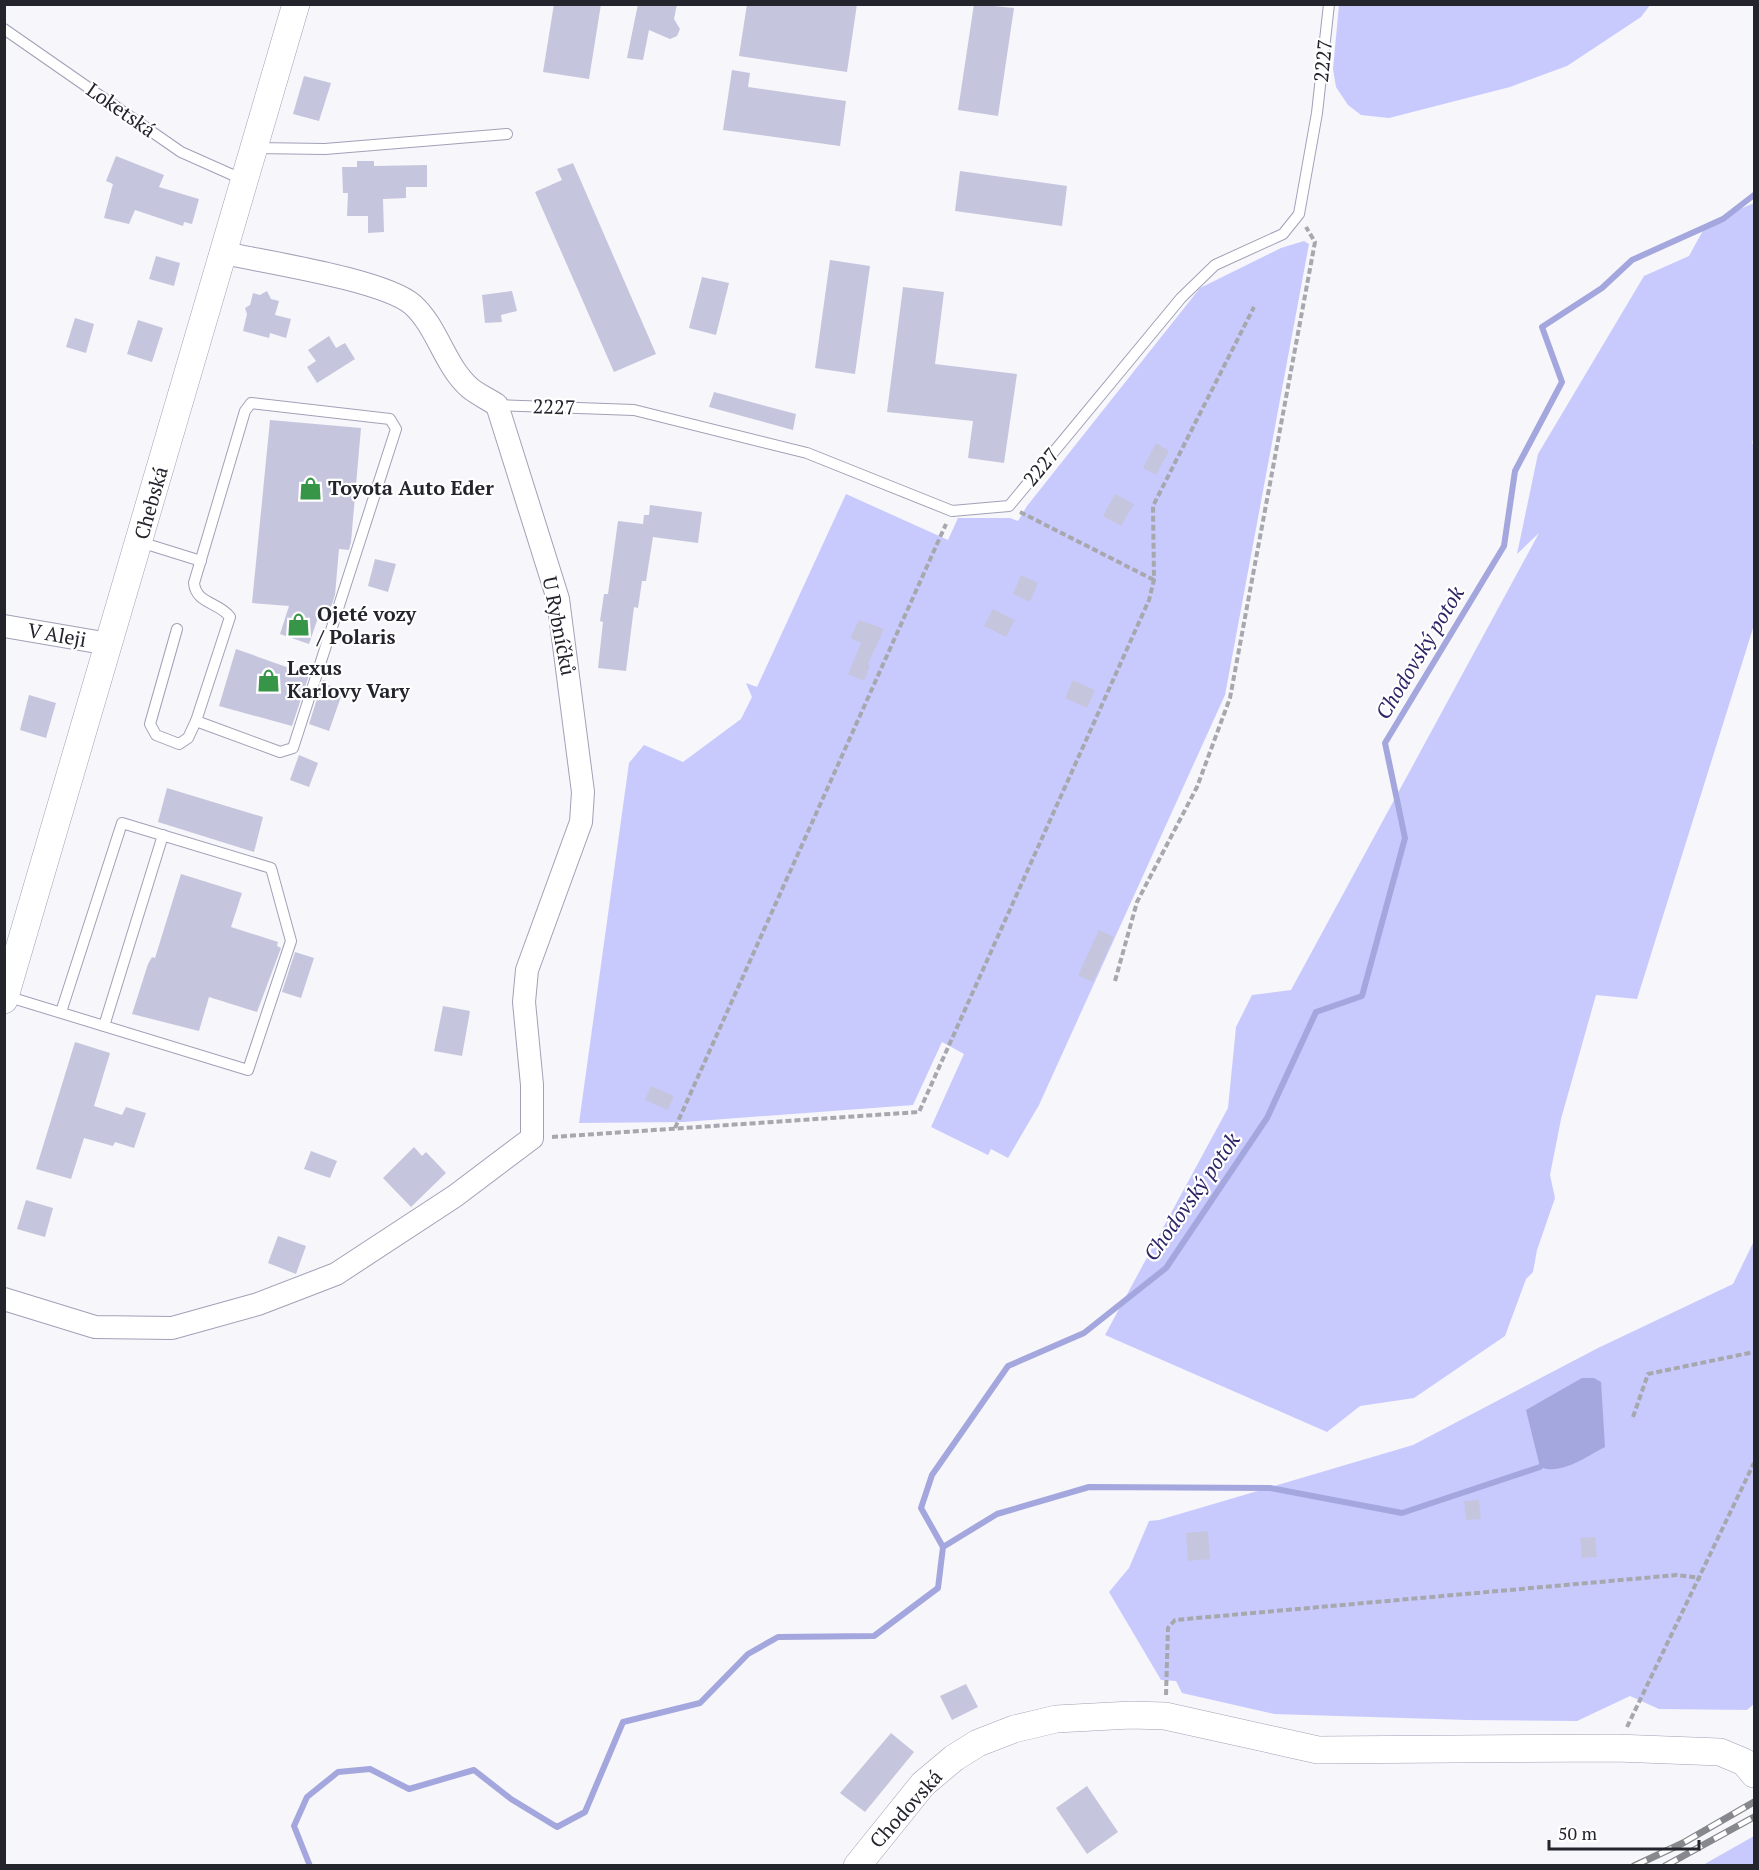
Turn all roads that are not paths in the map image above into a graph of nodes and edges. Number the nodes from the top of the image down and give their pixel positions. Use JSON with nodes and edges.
{"nodes":[{"id":1,"x":296,"y":4,"type":"edge"},
{"id":2,"x":1329,"y":4,"type":"edge"},
{"id":3,"x":4,"y":28,"type":"edge"},
{"id":4,"x":507,"y":134,"type":"dead end"},
{"id":5,"x":254,"y":148,"type":"junction"},
{"id":6,"x":244,"y":180,"type":"junction"},
{"id":7,"x":224,"y":253,"type":"junction"},
{"id":8,"x":497,"y":405,"type":"junction"},
{"id":9,"x":140,"y":542,"type":"junction"},
{"id":10,"x":201,"y":561,"type":"junction"},
{"id":11,"x":4,"y":626,"type":"edge"},
{"id":12,"x":177,"y":629,"type":"dead end"},
{"id":13,"x":109,"y":644,"type":"junction"},
{"id":14,"x":196,"y":721,"type":"junction"},
{"id":15,"x":163,"y":836,"type":"junction"},
{"id":16,"x":5,"y":998,"type":"edge"},
{"id":17,"x":61,"y":1012,"type":"junction"},
{"id":18,"x":104,"y":1026,"type":"junction"},
{"id":19,"x":4,"y":1299,"type":"edge"},
{"id":20,"x":1755,"y":1774,"type":"edge"},
{"id":21,"x":857,"y":1866,"type":"edge"}],
"edges":[{"from":1,"to":5,"type":"street","name":"Chebská"},
{"from":2,"to":8,"type":"lane","name":"2227"},
{"from":3,"to":6,"type":"lane","name":"Loketská"},
{"from":4,"to":5,"type":"lane"},
{"from":5,"to":6,"type":"street","name":"Chebská"},
{"from":6,"to":7,"type":"street","name":"Chebská"},
{"from":7,"to":8,"type":"street"},
{"from":7,"to":9,"type":"street","name":"Chebská"},
{"from":8,"to":19,"type":"street","name":"U Rybníčků"},
{"from":9,"to":10,"type":"lane"},
{"from":9,"to":13,"type":"street","name":"Chebská"},
{"from":10,"to":14,"type":"lane"},
{"from":10,"to":14,"type":"lane"},
{"from":11,"to":13,"type":"street","name":"V Aleji"},
{"from":12,"to":14,"type":"lane"},
{"from":13,"to":16,"type":"street","name":"Chebská"},
{"from":15,"to":17,"type":"lane"},
{"from":15,"to":18,"type":"lane"},
{"from":15,"to":18,"type":"lane"},
{"from":16,"to":17,"type":"lane"},
{"from":17,"to":18,"type":"lane"},
{"from":20,"to":21,"type":"street","name":"Chodovská"}]}
